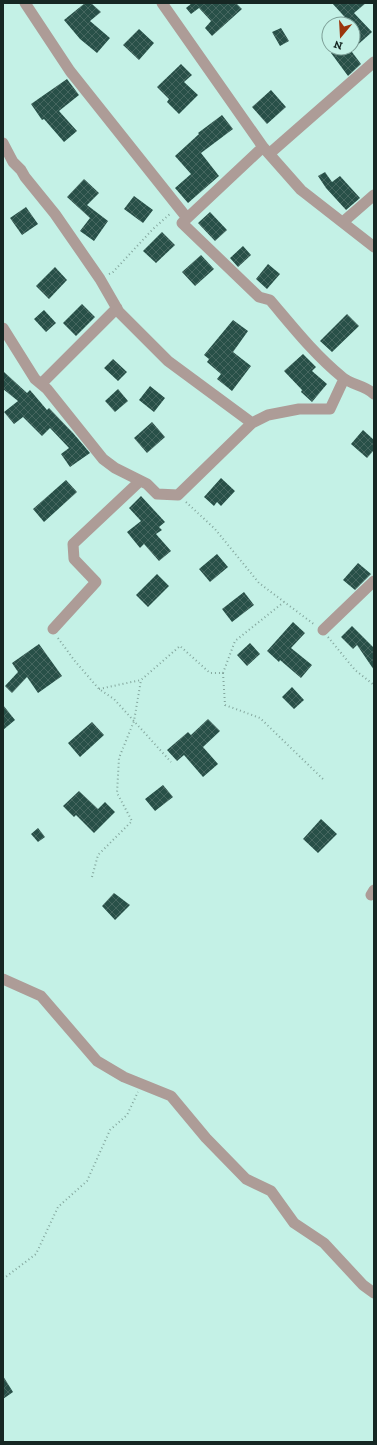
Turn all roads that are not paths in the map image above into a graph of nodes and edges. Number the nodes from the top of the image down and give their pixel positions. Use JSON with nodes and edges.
{"nodes":[{"id":1,"x":25,"y":3,"type":"edge"},
{"id":2,"x":162,"y":3,"type":"edge"},
{"id":3,"x":374,"y":62,"type":"edge"},
{"id":4,"x":3,"y":143,"type":"edge"},
{"id":5,"x":266,"y":150,"type":"junction"},
{"id":6,"x":374,"y":195,"type":"edge"},
{"id":7,"x":187,"y":218,"type":"junction"},
{"id":8,"x":343,"y":222,"type":"junction"},
{"id":9,"x":374,"y":246,"type":"edge"},
{"id":10,"x":117,"y":308,"type":"junction"},
{"id":11,"x":3,"y":328,"type":"edge"},
{"id":12,"x":344,"y":379,"type":"junction"},
{"id":13,"x":41,"y":384,"type":"junction"},
{"id":14,"x":372,"y":388,"type":"edge"},
{"id":15,"x":252,"y":423,"type":"junction"},
{"id":16,"x":140,"y":481,"type":"junction"},
{"id":17,"x":374,"y":581,"type":"edge"},
{"id":18,"x":53,"y":629,"type":"road end"},
{"id":19,"x":323,"y":630,"type":"road end"},
{"id":20,"x":3,"y":979,"type":"edge"},
{"id":21,"x":374,"y":1293,"type":"edge"}],
"edges":[{"from":1,"to":7,"type":"street"},
{"from":2,"to":5,"type":"street"},
{"from":3,"to":5,"type":"street"},
{"from":4,"to":10,"type":"street"},
{"from":5,"to":7,"type":"street"},
{"from":5,"to":8,"type":"street"},
{"from":6,"to":8,"type":"street"},
{"from":7,"to":12,"type":"street"},
{"from":8,"to":9,"type":"street"},
{"from":10,"to":13,"type":"street"},
{"from":10,"to":15,"type":"street"},
{"from":11,"to":13,"type":"street"},
{"from":12,"to":14,"type":"street"},
{"from":12,"to":15,"type":"street"},
{"from":13,"to":16,"type":"street"},
{"from":15,"to":16,"type":"street"},
{"from":16,"to":18,"type":"street"},
{"from":17,"to":19,"type":"street"},
{"from":20,"to":21,"type":"street"}]}
